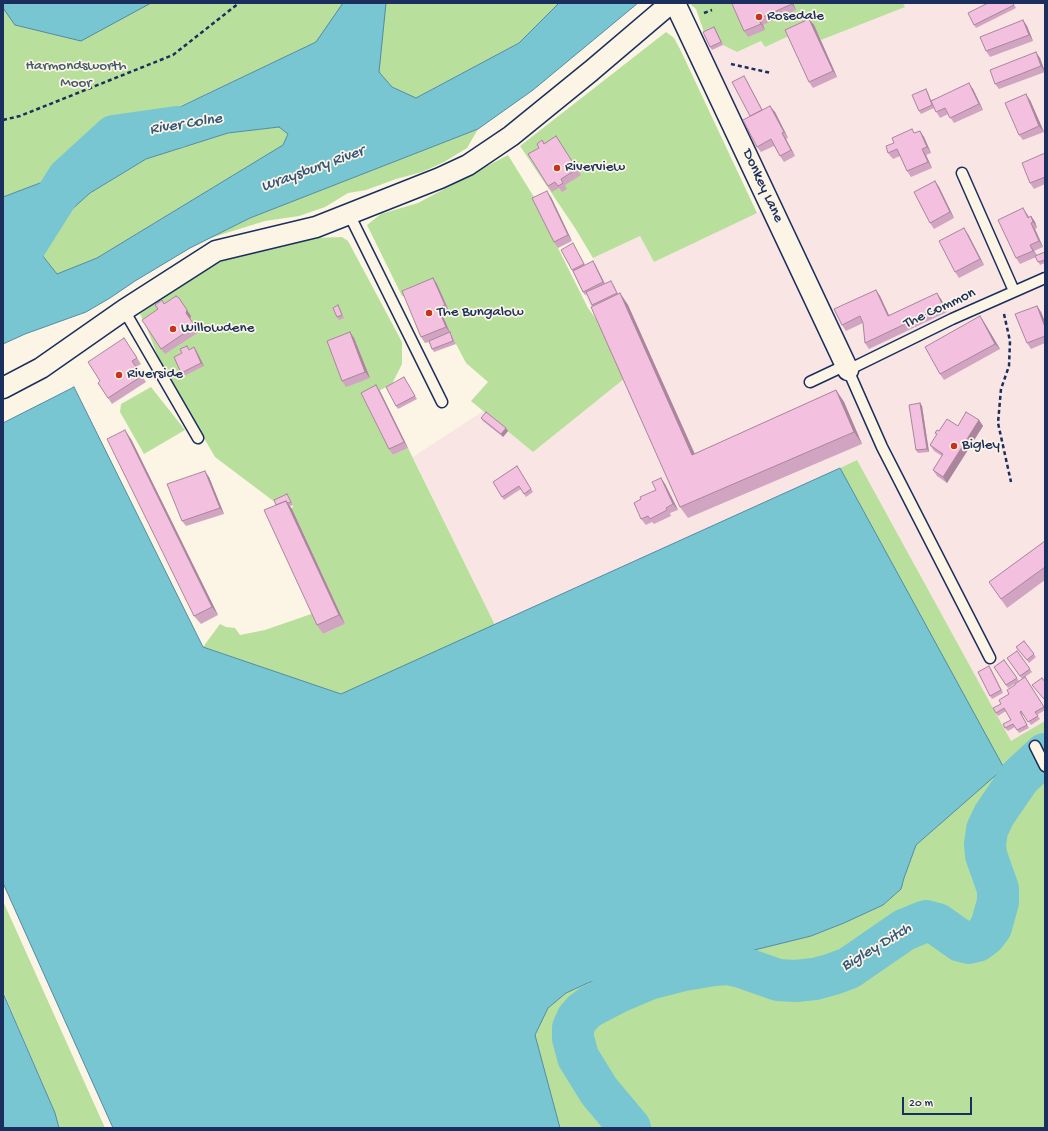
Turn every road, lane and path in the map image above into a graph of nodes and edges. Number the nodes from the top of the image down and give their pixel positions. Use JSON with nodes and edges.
{"nodes":[{"id":1,"x":238,"y":3,"type":"edge"},
{"id":2,"x":671,"y":3,"type":"edge"},
{"id":3,"x":675,"y":3,"type":"edge"},
{"id":4,"x":731,"y":64,"type":"dead end"},
{"id":5,"x":771,"y":73,"type":"dead end"},
{"id":6,"x":3,"y":120,"type":"edge"},
{"id":7,"x":962,"y":173,"type":"dead end"},
{"id":8,"x":349,"y":214,"type":"junction"},
{"id":9,"x":1045,"y":278,"type":"edge"},
{"id":10,"x":1014,"y":291,"type":"junction"},
{"id":11,"x":997,"y":299,"type":"junction"},
{"id":12,"x":124,"y":310,"type":"junction"},
{"id":13,"x":847,"y":367,"type":"junction"},
{"id":14,"x":810,"y":382,"type":"dead end"},
{"id":15,"x":3,"y":388,"type":"edge"},
{"id":16,"x":442,"y":402,"type":"dead end"},
{"id":17,"x":198,"y":438,"type":"dead end"},
{"id":18,"x":1011,"y":482,"type":"dead end"},
{"id":19,"x":990,"y":658,"type":"dead end"},
{"id":20,"x":1034,"y":746,"type":"dead end"},
{"id":21,"x":1045,"y":766,"type":"edge"}],
"edges":[{"from":1,"to":6,"type":"path"},
{"from":2,"to":8,"type":"street"},
{"from":3,"to":13,"type":"street","name":"Donkey Lane"},
{"from":4,"to":5,"type":"path"},
{"from":7,"to":10,"type":"lane"},
{"from":8,"to":12,"type":"street"},
{"from":8,"to":16,"type":"lane"},
{"from":9,"to":10,"type":"lane","name":"The Common"},
{"from":10,"to":11,"type":"lane","name":"The Common"},
{"from":11,"to":13,"type":"lane","name":"The Common"},
{"from":11,"to":18,"type":"path"},
{"from":12,"to":15,"type":"street"},
{"from":12,"to":17,"type":"lane"},
{"from":13,"to":14,"type":"lane","name":"The Common"},
{"from":13,"to":19,"type":"lane"},
{"from":20,"to":21,"type":"lane"}]}
